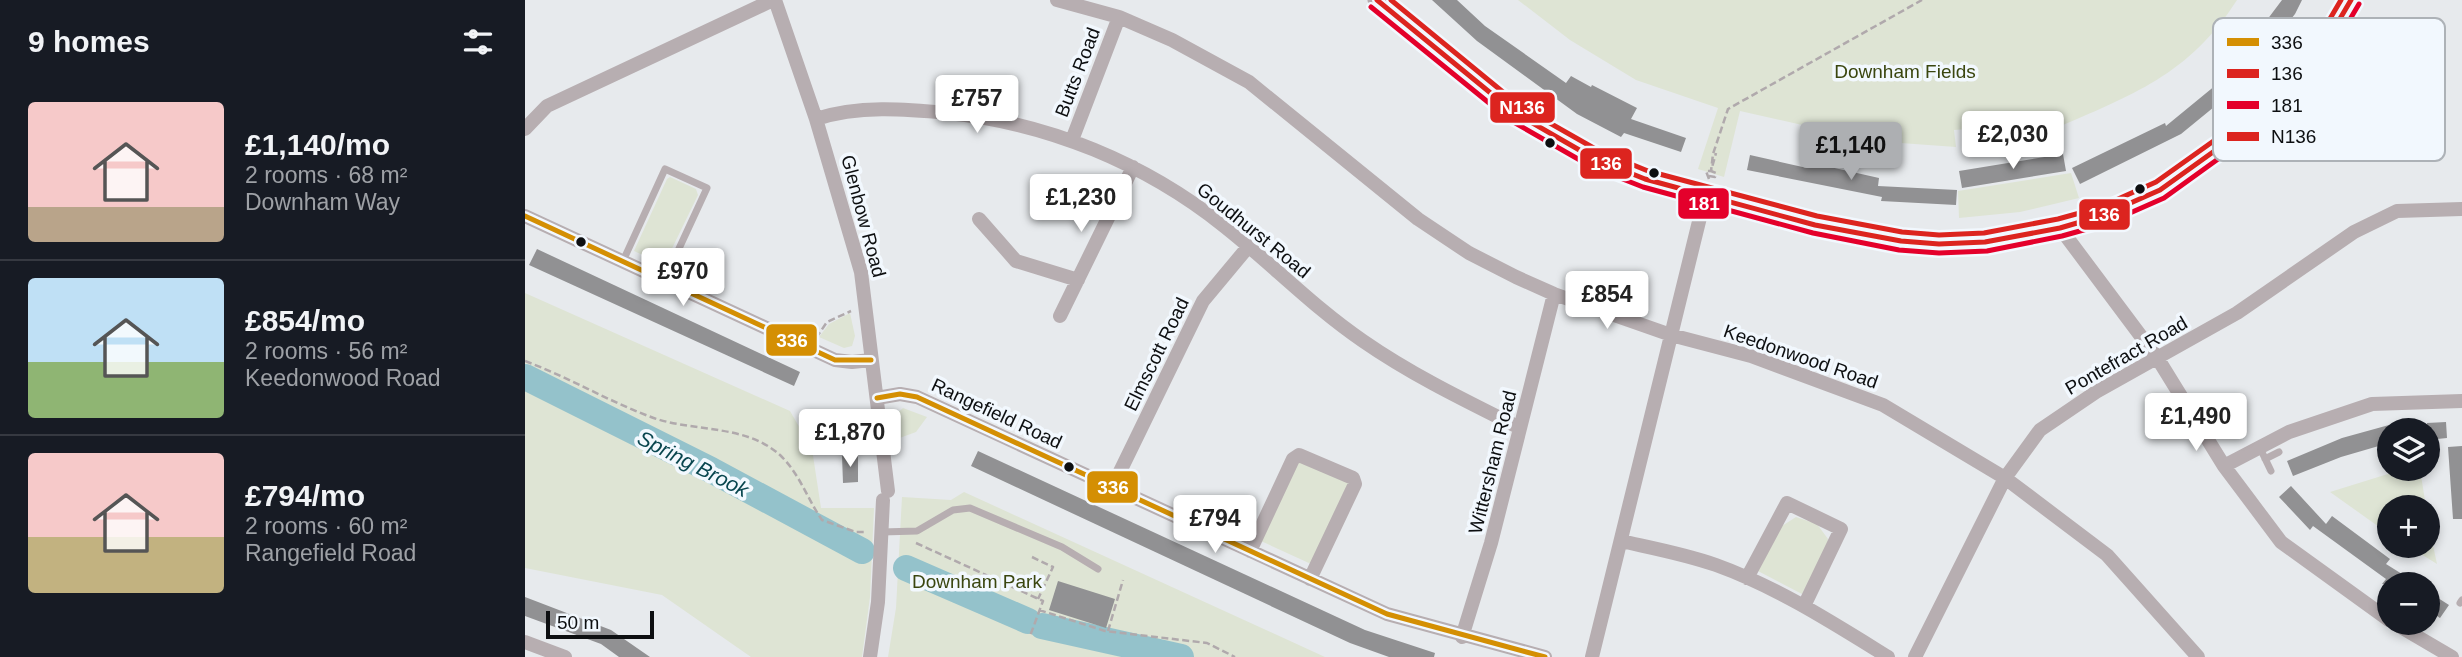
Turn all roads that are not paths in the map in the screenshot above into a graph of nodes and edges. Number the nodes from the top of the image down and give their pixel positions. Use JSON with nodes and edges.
{"nodes":[{"id":1,"x":774,"y":0,"type":"edge"},
{"id":2,"x":1057,"y":0,"type":"edge"},
{"id":3,"x":1377,"y":0,"type":"edge"},
{"id":4,"x":2351,"y":0,"type":"edge"},
{"id":5,"x":1119,"y":17,"type":"junction"},
{"id":6,"x":2340,"y":18,"type":"edge"},
{"id":7,"x":817,"y":119,"type":"junction"},
{"id":8,"x":525,"y":129,"type":"edge"},
{"id":9,"x":1072,"y":140,"type":"junction"},
{"id":10,"x":2213,"y":153,"type":"edge"},
{"id":11,"x":1133,"y":167,"type":"junction"},
{"id":12,"x":1705,"y":197,"type":"junction"},
{"id":13,"x":2462,"y":209,"type":"edge"},
{"id":14,"x":525,"y":216,"type":"edge"},
{"id":15,"x":979,"y":219,"type":"dead end"},
{"id":16,"x":2060,"y":228,"type":"junction"},
{"id":17,"x":1248,"y":247,"type":"junction"},
{"id":18,"x":622,"y":261,"type":"junction"},
{"id":19,"x":1078,"y":280,"type":"junction"},
{"id":20,"x":664,"y":281,"type":"junction"},
{"id":21,"x":1554,"y":295,"type":"junction"},
{"id":22,"x":1060,"y":316,"type":"dead end"},
{"id":23,"x":1671,"y":335,"type":"junction"},
{"id":24,"x":2158,"y":359,"type":"junction"},
{"id":25,"x":871,"y":360,"type":"junction"},
{"id":26,"x":877,"y":398,"type":"junction"},
{"id":27,"x":2462,"y":401,"type":"edge"},
{"id":28,"x":1520,"y":428,"type":"junction"},
{"id":29,"x":2262,"y":453,"type":"junction"},
{"id":30,"x":2279,"y":453,"type":"dead end"},
{"id":31,"x":2224,"y":466,"type":"junction"},
{"id":32,"x":2271,"y":471,"type":"dead end"},
{"id":33,"x":2004,"y":478,"type":"junction"},
{"id":34,"x":1112,"y":488,"type":"junction"},
{"id":35,"x":882,"y":532,"type":"junction"},
{"id":36,"x":1621,"y":541,"type":"junction"},
{"id":37,"x":1250,"y":551,"type":"junction"},
{"id":38,"x":1098,"y":569,"type":"dead end"},
{"id":39,"x":1748,"y":578,"type":"junction"},
{"id":40,"x":1310,"y":579,"type":"junction"},
{"id":41,"x":1804,"y":606,"type":"junction"},
{"id":42,"x":2377,"y":611,"type":"edge"},
{"id":43,"x":2414,"y":635,"type":"edge"},
{"id":44,"x":1462,"y":637,"type":"junction"},
{"id":45,"x":525,"y":642,"type":"edge"},
{"id":46,"x":565,"y":657,"type":"edge"},
{"id":47,"x":870,"y":657,"type":"edge"},
{"id":48,"x":1545,"y":657,"type":"edge"},
{"id":49,"x":1592,"y":657,"type":"edge"},
{"id":50,"x":1888,"y":657,"type":"edge"},
{"id":51,"x":1915,"y":657,"type":"edge"},
{"id":52,"x":2198,"y":657,"type":"edge"},
{"id":53,"x":2452,"y":657,"type":"edge"}],
"edges":[{"from":1,"to":7,"type":"street","name":"Glenbow Road"},
{"from":1,"to":8,"type":"street"},
{"from":2,"to":5,"type":"street","name":"Keedonwood Road"},
{"from":3,"to":12,"type":"street"},
{"from":4,"to":6,"type":"street"},
{"from":5,"to":9,"type":"street","name":"Butts Road"},
{"from":5,"to":21,"type":"street","name":"Keedonwood Road"},
{"from":7,"to":9,"type":"street","name":"Goudhurst Road"},
{"from":7,"to":25,"type":"street","name":"Glenbow Road"},
{"from":9,"to":11,"type":"street","name":"Goudhurst Road"},
{"from":10,"to":16,"type":"street"},
{"from":11,"to":17,"type":"street","name":"Goudhurst Road"},
{"from":11,"to":19,"type":"street"},
{"from":12,"to":16,"type":"street"},
{"from":12,"to":23,"type":"street"},
{"from":13,"to":24,"type":"street","name":"Pontefract Road"},
{"from":14,"to":18,"type":"street"},
{"from":15,"to":19,"type":"street"},
{"from":16,"to":24,"type":"street"},
{"from":17,"to":28,"type":"street","name":"Goudhurst Road"},
{"from":17,"to":34,"type":"street","name":"Elmscott Road"},
{"from":18,"to":20,"type":"street"},
{"from":18,"to":20,"type":"lane"},
{"from":19,"to":22,"type":"street"},
{"from":20,"to":25,"type":"street"},
{"from":21,"to":23,"type":"street","name":"Keedonwood Road"},
{"from":21,"to":28,"type":"street","name":"Wittersham Road"},
{"from":23,"to":33,"type":"street","name":"Keedonwood Road"},
{"from":23,"to":36,"type":"street"},
{"from":24,"to":31,"type":"street"},
{"from":24,"to":33,"type":"street","name":"Pontefract Road"},
{"from":25,"to":26,"type":"street","name":"Glenbow Road"},
{"from":26,"to":34,"type":"street","name":"Rangefield Road"},
{"from":26,"to":35,"type":"street","name":"Glenbow Road"},
{"from":27,"to":29,"type":"street"},
{"from":28,"to":44,"type":"street","name":"Wittersham Road"},
{"from":29,"to":30,"type":"lane"},
{"from":29,"to":31,"type":"street"},
{"from":29,"to":32,"type":"lane"},
{"from":31,"to":42,"type":"street"},
{"from":33,"to":51,"type":"street","name":"Pontefract Road"},
{"from":33,"to":52,"type":"street","name":"Keedonwood Road"},
{"from":34,"to":37,"type":"street","name":"Rangefield Road"},
{"from":35,"to":38,"type":"lane"},
{"from":35,"to":47,"type":"street","name":"Glenbow Road"},
{"from":36,"to":39,"type":"street"},
{"from":36,"to":49,"type":"street"},
{"from":37,"to":40,"type":"street","name":"Rangefield Road"},
{"from":37,"to":40,"type":"street"},
{"from":39,"to":41,"type":"street"},
{"from":39,"to":41,"type":"street"},
{"from":40,"to":44,"type":"street","name":"Rangefield Road"},
{"from":41,"to":50,"type":"street"},
{"from":43,"to":53,"type":"street"},
{"from":44,"to":48,"type":"street","name":"Rangefield Road"},
{"from":45,"to":46,"type":"street"}]}
